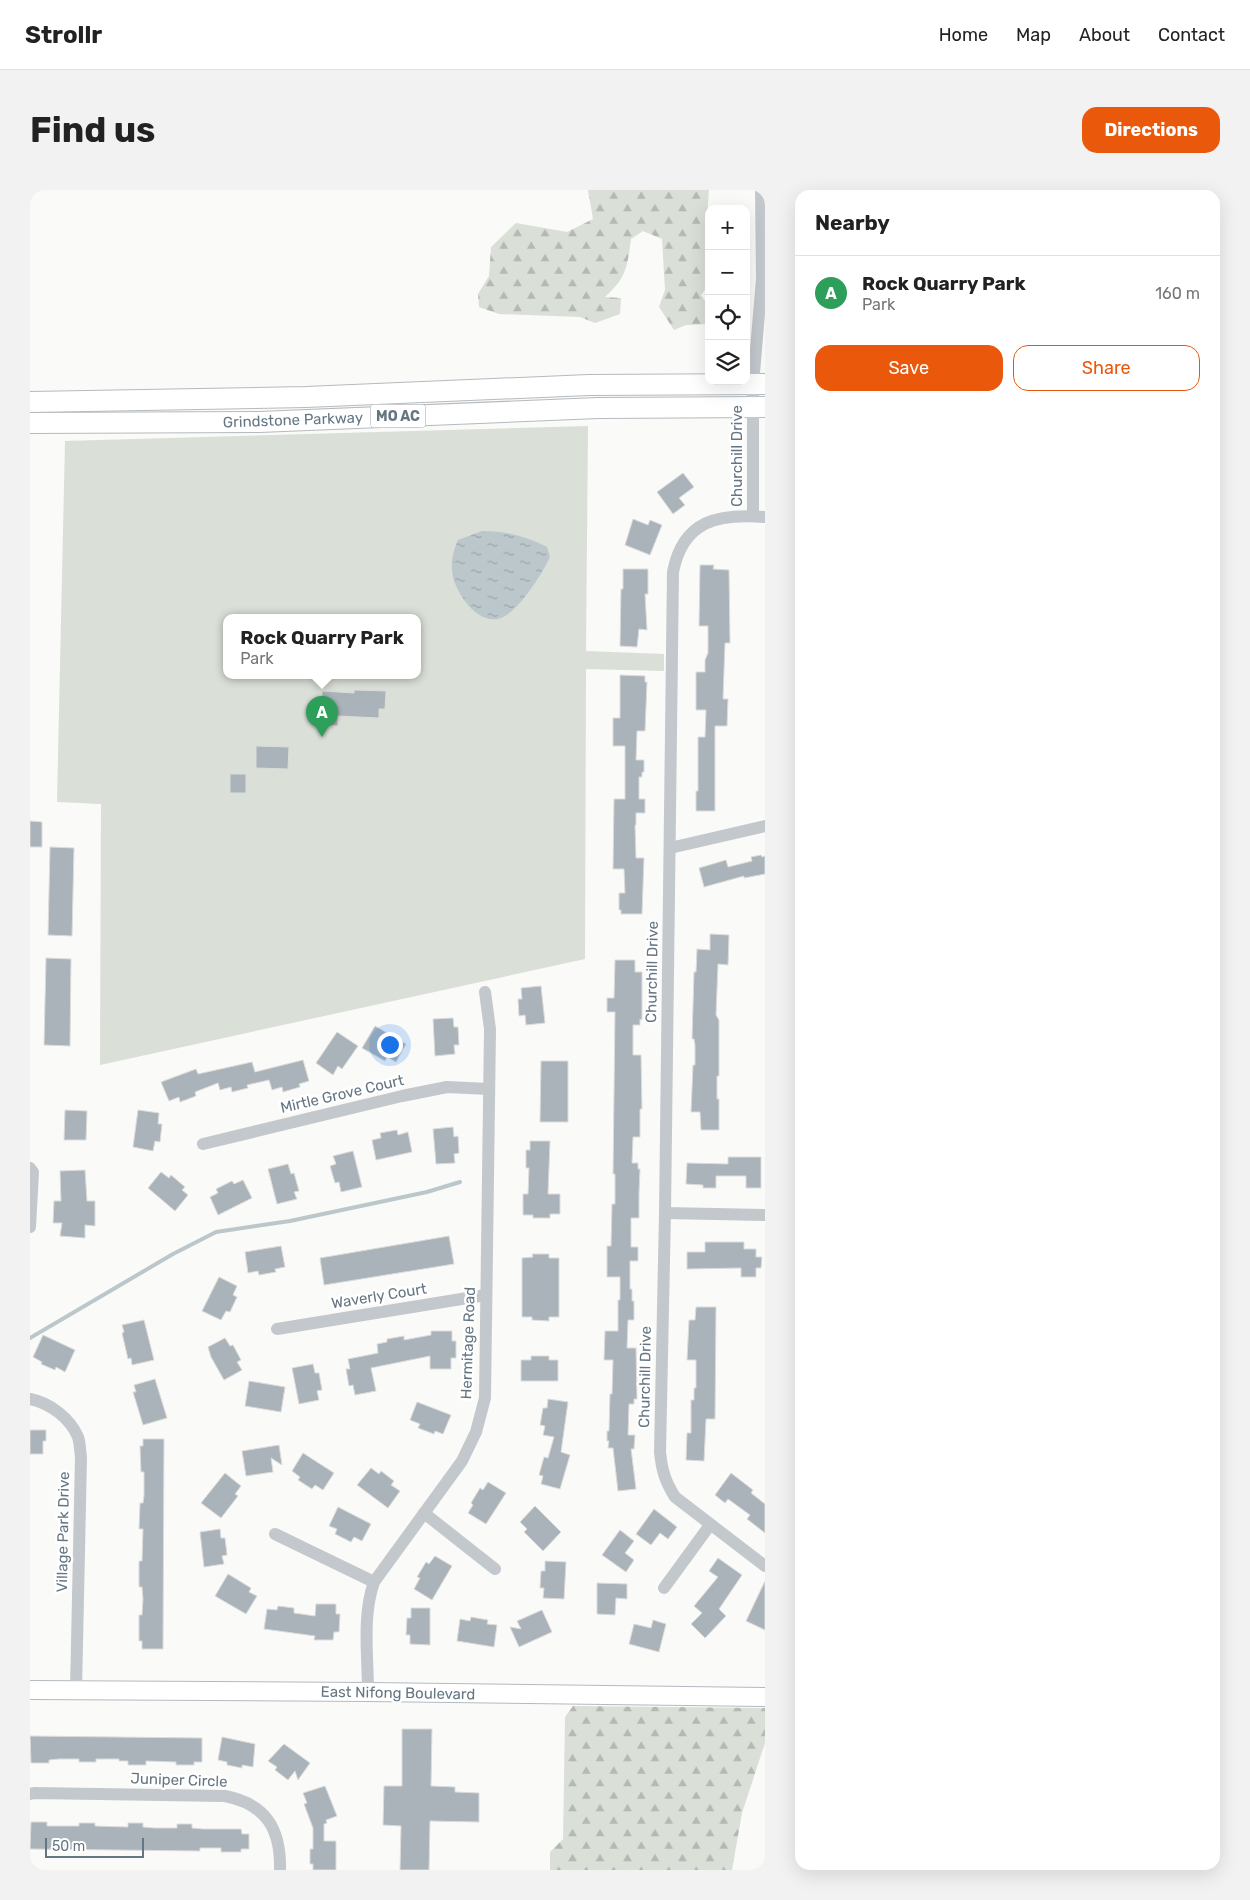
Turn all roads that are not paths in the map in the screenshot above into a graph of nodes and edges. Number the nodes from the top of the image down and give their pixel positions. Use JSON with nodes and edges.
{"nodes":[{"id":1,"x":762,"y":190,"type":"edge"},
{"id":2,"x":759,"y":384,"type":"edge"},
{"id":3,"x":30,"y":402,"type":"edge"},
{"id":4,"x":759,"y":407,"type":"edge"},
{"id":5,"x":30,"y":423,"type":"edge"},
{"id":6,"x":759,"y":516,"type":"edge"},
{"id":7,"x":765,"y":826,"type":"edge"},
{"id":8,"x":670,"y":848,"type":"junction"},
{"id":9,"x":485,"y":992,"type":"dead end"},
{"id":10,"x":490,"y":1090,"type":"junction"},
{"id":11,"x":203,"y":1144,"type":"dead end"},
{"id":12,"x":30,"y":1168,"type":"edge"},
{"id":13,"x":665,"y":1213,"type":"junction"},
{"id":14,"x":765,"y":1215,"type":"edge"},
{"id":15,"x":30,"y":1227,"type":"edge"},
{"id":16,"x":486,"y":1295,"type":"junction"},
{"id":17,"x":277,"y":1329,"type":"dead end"},
{"id":18,"x":30,"y":1399,"type":"edge"},
{"id":19,"x":424,"y":1513,"type":"junction"},
{"id":20,"x":710,"y":1525,"type":"junction"},
{"id":21,"x":275,"y":1534,"type":"dead end"},
{"id":22,"x":765,"y":1566,"type":"edge"},
{"id":23,"x":495,"y":1569,"type":"dead end"},
{"id":24,"x":374,"y":1582,"type":"junction"},
{"id":25,"x":664,"y":1588,"type":"dead end"},
{"id":26,"x":30,"y":1690,"type":"edge"},
{"id":27,"x":76,"y":1691,"type":"junction"},
{"id":28,"x":368,"y":1692,"type":"junction"},
{"id":29,"x":765,"y":1697,"type":"edge"},
{"id":30,"x":30,"y":1794,"type":"edge"},
{"id":31,"x":280,"y":1870,"type":"edge"}],
"edges":[{"from":1,"to":2,"type":"street","name":"Churchill Drive"},
{"from":2,"to":3,"type":"main road","name":"Grindstone Parkway","number":"MO AC"},
{"from":2,"to":4,"type":"street","name":"Churchill Drive"},
{"from":4,"to":5,"type":"main road","name":"Grindstone Parkway","number":"MO AC"},
{"from":4,"to":6,"type":"street","name":"Churchill Drive"},
{"from":6,"to":8,"type":"street","name":"Churchill Drive"},
{"from":7,"to":8,"type":"street"},
{"from":8,"to":13,"type":"street","name":"Churchill Drive"},
{"from":9,"to":10,"type":"street","name":"Hermitage Road"},
{"from":10,"to":11,"type":"street","name":"Mirtle Grove Court"},
{"from":10,"to":16,"type":"street","name":"Hermitage Road"},
{"from":12,"to":15,"type":"street"},
{"from":13,"to":14,"type":"street"},
{"from":13,"to":20,"type":"street","name":"Churchill Drive"},
{"from":16,"to":17,"type":"street","name":"Waverly Court"},
{"from":16,"to":19,"type":"street","name":"Hermitage Road"},
{"from":18,"to":27,"type":"street","name":"Village Park Drive"},
{"from":19,"to":23,"type":"street"},
{"from":19,"to":24,"type":"street","name":"Hermitage Road"},
{"from":20,"to":22,"type":"street","name":"Churchill Drive"},
{"from":20,"to":25,"type":"street"},
{"from":21,"to":24,"type":"street"},
{"from":24,"to":28,"type":"street","name":"Hermitage Road"},
{"from":26,"to":27,"type":"street","name":"East Nifong Boulevard"},
{"from":27,"to":28,"type":"street","name":"East Nifong Boulevard"},
{"from":28,"to":29,"type":"street","name":"East Nifong Boulevard"},
{"from":30,"to":31,"type":"street","name":"Juniper Circle"}]}
